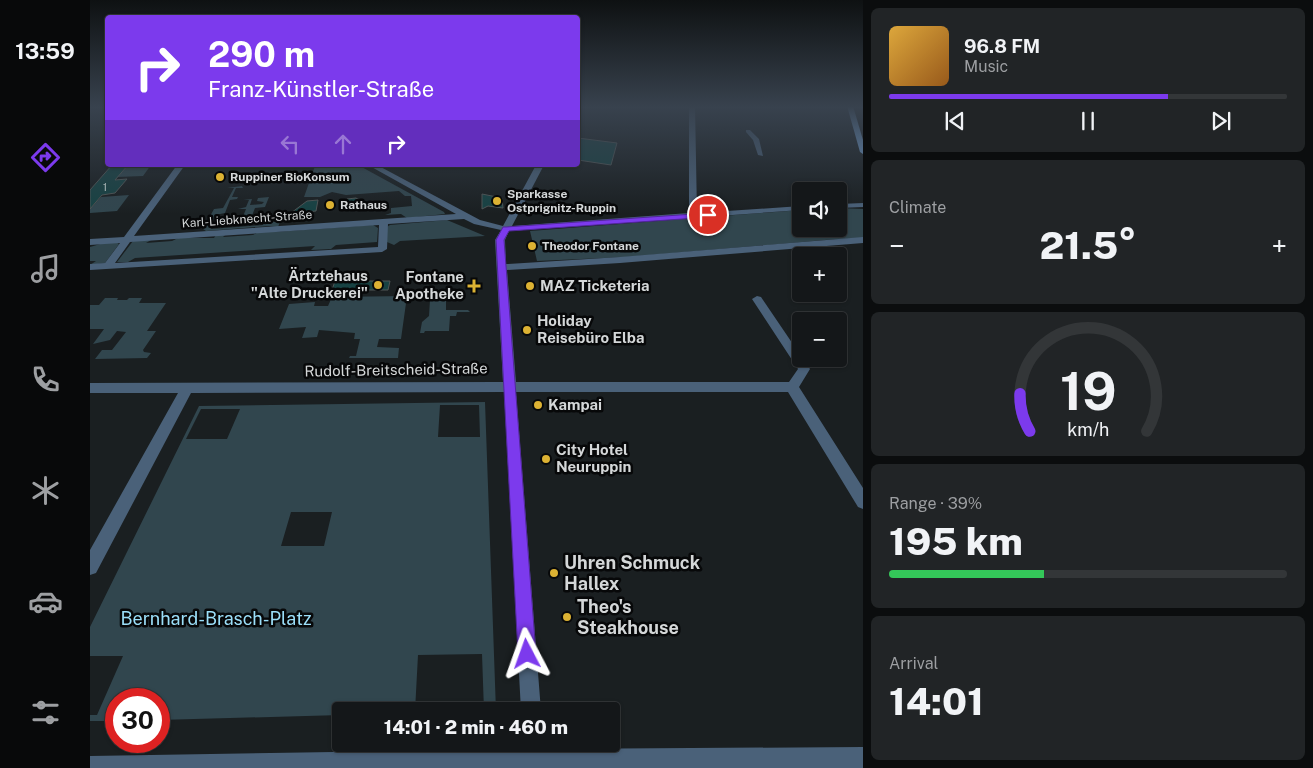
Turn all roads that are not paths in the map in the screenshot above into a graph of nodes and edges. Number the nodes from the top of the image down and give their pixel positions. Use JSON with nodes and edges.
{"nodes":[{"id":1,"x":692,"y":142,"type":"edge"},
{"id":2,"x":757,"y":142,"type":"edge"},
{"id":3,"x":761,"y":155,"type":"dead end"},
{"id":4,"x":180,"y":167,"type":"edge"},
{"id":5,"x":376,"y":167,"type":"edge"},
{"id":6,"x":539,"y":167,"type":"edge"},
{"id":7,"x":863,"y":205,"type":"edge"},
{"id":8,"x":847,"y":206,"type":"edge"},
{"id":9,"x":792,"y":209,"type":"edge"},
{"id":10,"x":465,"y":216,"type":"junction"},
{"id":11,"x":693,"y":216,"type":"junction"},
{"id":12,"x":384,"y":222,"type":"junction"},
{"id":13,"x":506,"y":229,"type":"junction"},
{"id":14,"x":126,"y":240,"type":"junction"},
{"id":15,"x":863,"y":240,"type":"edge"},
{"id":16,"x":90,"y":242,"type":"edge"},
{"id":17,"x":108,"y":266,"type":"junction"},
{"id":18,"x":90,"y":267,"type":"edge"},
{"id":19,"x":502,"y":267,"type":"junction"},
{"id":20,"x":757,"y":299,"type":"dead end"},
{"id":21,"x":508,"y":386,"type":"junction"},
{"id":22,"x":792,"y":386,"type":"junction"},
{"id":23,"x":90,"y":388,"type":"edge"},
{"id":24,"x":187,"y":389,"type":"junction"},
{"id":25,"x":863,"y":502,"type":"edge"},
{"id":26,"x":90,"y":567,"type":"edge"},
{"id":27,"x":530,"y":702,"type":"edge"},
{"id":28,"x":533,"y":757,"type":"edge"},
{"id":29,"x":863,"y":758,"type":"edge"},
{"id":30,"x":90,"y":767,"type":"edge"}],
"edges":[{"from":1,"to":11,"type":"street"},
{"from":2,"to":3,"type":"street"},
{"from":4,"to":14,"type":"street"},
{"from":5,"to":10,"type":"street"},
{"from":6,"to":13,"type":"street"},
{"from":7,"to":8,"type":"street"},
{"from":9,"to":11,"type":"street"},
{"from":10,"to":12,"type":"street","name":"Karl-Liebknecht-Straße"},
{"from":10,"to":13,"type":"street"},
{"from":11,"to":13,"type":"street"},
{"from":12,"to":14,"type":"street","name":"Karl-Liebknecht-Straße"},
{"from":12,"to":17,"type":"street"},
{"from":13,"to":19,"type":"street"},
{"from":14,"to":16,"type":"street","name":"Karl-Liebknecht-Straße"},
{"from":14,"to":17,"type":"street"},
{"from":15,"to":19,"type":"street"},
{"from":17,"to":18,"type":"street"},
{"from":19,"to":21,"type":"street"},
{"from":20,"to":22,"type":"street"},
{"from":21,"to":22,"type":"street","name":"Rudolf-Breitscheid-Straße"},
{"from":21,"to":24,"type":"street","name":"Rudolf-Breitscheid-Straße"},
{"from":21,"to":27,"type":"street"},
{"from":22,"to":25,"type":"street"},
{"from":23,"to":24,"type":"street","name":"Rudolf-Breitscheid-Straße"},
{"from":24,"to":26,"type":"street"},
{"from":28,"to":29,"type":"street"},
{"from":28,"to":30,"type":"street"}]}
